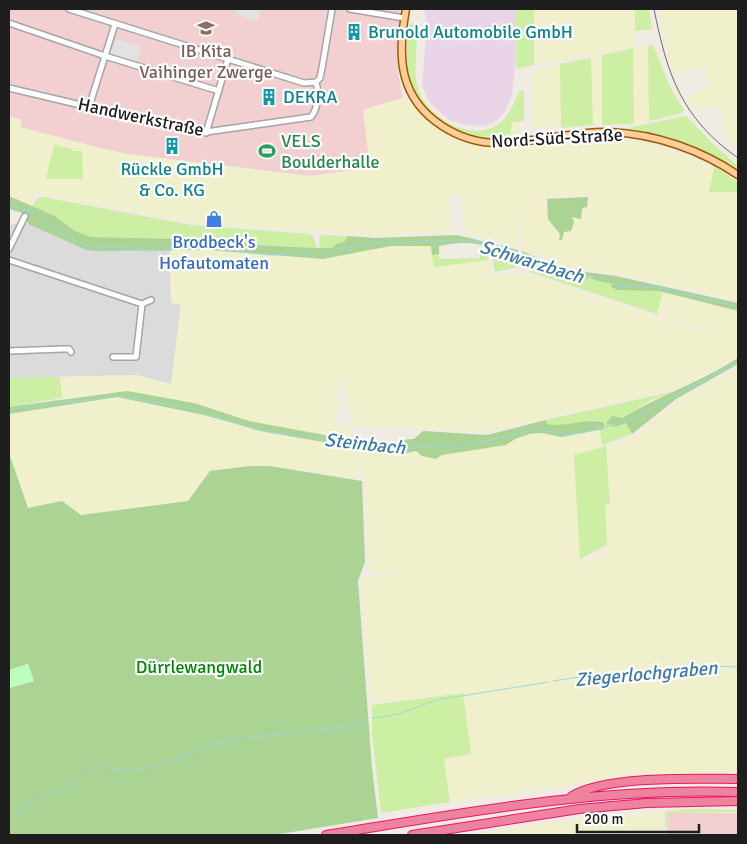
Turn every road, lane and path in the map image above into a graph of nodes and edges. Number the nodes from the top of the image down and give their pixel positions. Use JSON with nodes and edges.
{"nodes":[{"id":1,"x":69,"y":9,"type":"edge"},
{"id":2,"x":332,"y":9,"type":"edge"},
{"id":3,"x":350,"y":9,"type":"edge"},
{"id":4,"x":406,"y":9,"type":"edge"},
{"id":5,"x":404,"y":18,"type":"junction"},
{"id":6,"x":9,"y":23,"type":"edge"},
{"id":7,"x":115,"y":24,"type":"junction"},
{"id":8,"x":105,"y":56,"type":"junction"},
{"id":9,"x":228,"y":59,"type":"junction"},
{"id":10,"x":316,"y":82,"type":"junction"},
{"id":11,"x":9,"y":88,"type":"edge"},
{"id":12,"x":218,"y":91,"type":"junction"},
{"id":13,"x":89,"y":107,"type":"junction"},
{"id":14,"x":206,"y":133,"type":"junction"},
{"id":15,"x":738,"y":175,"type":"edge"},
{"id":16,"x":25,"y":216,"type":"dead end"},
{"id":17,"x":9,"y":248,"type":"edge"},
{"id":18,"x":9,"y":260,"type":"edge"},
{"id":19,"x":151,"y":300,"type":"dead end"},
{"id":20,"x":142,"y":304,"type":"junction"},
{"id":21,"x":9,"y":350,"type":"edge"},
{"id":22,"x":71,"y":352,"type":"dead end"},
{"id":23,"x":113,"y":357,"type":"dead end"},
{"id":24,"x":738,"y":779,"type":"edge"},
{"id":25,"x":738,"y":792,"type":"edge"},
{"id":26,"x":570,"y":797,"type":"junction"},
{"id":27,"x":738,"y":802,"type":"edge"},
{"id":28,"x":326,"y":835,"type":"edge"},
{"id":29,"x":412,"y":835,"type":"edge"}],
"edges":[{"from":1,"to":7,"type":"street"},
{"from":2,"to":10,"type":"street","name":"Handwerkstraße"},
{"from":3,"to":5,"type":"street"},
{"from":4,"to":5,"type":"main road","name":"Nord-Süd-Straße"},
{"from":5,"to":15,"type":"main road","name":"Nord-Süd-Straße"},
{"from":6,"to":8,"type":"street"},
{"from":7,"to":8,"type":"street"},
{"from":7,"to":9,"type":"street"},
{"from":8,"to":12,"type":"street"},
{"from":8,"to":13,"type":"street"},
{"from":9,"to":10,"type":"street"},
{"from":9,"to":12,"type":"street"},
{"from":10,"to":14,"type":"street","name":"Handwerkstraße"},
{"from":11,"to":13,"type":"street","name":"Handwerkstraße"},
{"from":12,"to":14,"type":"street"},
{"from":13,"to":14,"type":"street","name":"Handwerkstraße"},
{"from":16,"to":17,"type":"street"},
{"from":18,"to":20,"type":"street"},
{"from":19,"to":20,"type":"street"},
{"from":20,"to":23,"type":"street"},
{"from":21,"to":22,"type":"street"},
{"from":24,"to":26,"type":"highway"},
{"from":25,"to":26,"type":"highway"},
{"from":26,"to":28,"type":"highway"},
{"from":27,"to":29,"type":"highway"}]}
